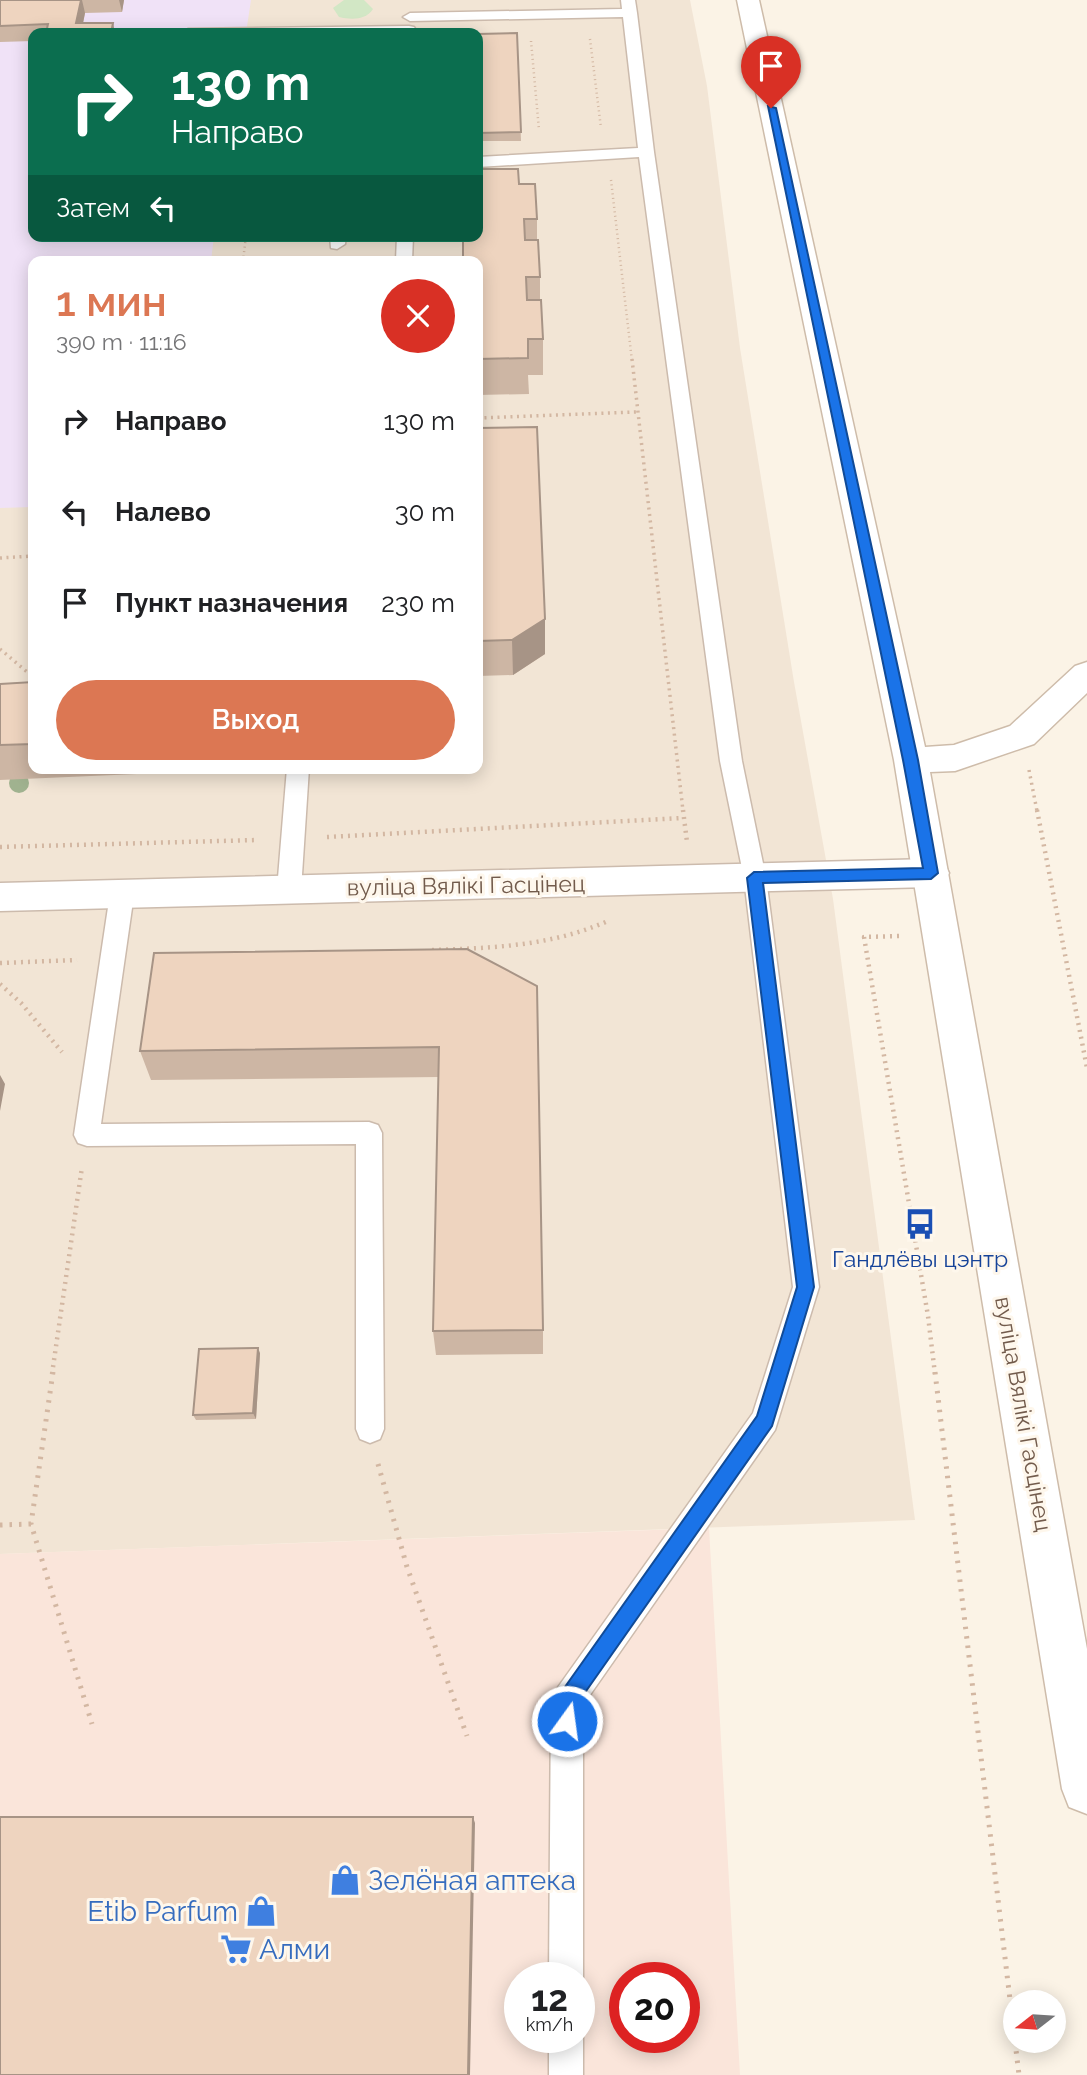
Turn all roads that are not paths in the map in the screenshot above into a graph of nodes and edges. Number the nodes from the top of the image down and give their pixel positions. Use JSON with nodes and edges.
{"nodes":[{"id":1,"x":410,"y":0,"type":"edge"},
{"id":2,"x":748,"y":0,"type":"edge"},
{"id":3,"x":629,"y":6,"type":"edge"},
{"id":4,"x":409,"y":27,"type":"edge"},
{"id":5,"x":372,"y":28,"type":"edge"},
{"id":6,"x":646,"y":152,"type":"junction"},
{"id":7,"x":483,"y":162,"type":"edge"},
{"id":8,"x":1087,"y":674,"type":"edge"},
{"id":9,"x":911,"y":760,"type":"junction"},
{"id":10,"x":298,"y":774,"type":"edge"},
{"id":11,"x":931,"y":873,"type":"junction"},
{"id":12,"x":754,"y":878,"type":"junction"},
{"id":13,"x":289,"y":890,"type":"junction"},
{"id":14,"x":122,"y":894,"type":"junction"},
{"id":15,"x":0,"y":897,"type":"edge"},
{"id":16,"x":370,"y":1429,"type":"road end"},
{"id":17,"x":1087,"y":1788,"type":"edge"},
{"id":18,"x":566,"y":1962,"type":"edge"},
{"id":19,"x":566,"y":2053,"type":"edge"},
{"id":20,"x":566,"y":2075,"type":"edge"}],
"edges":[{"from":1,"to":4,"type":"lane"},
{"from":2,"to":9,"type":"main road","name":"вуліца Вялікі Гасцінец"},
{"from":3,"to":4,"type":"lane"},
{"from":3,"to":6,"type":"lane"},
{"from":4,"to":5,"type":"lane"},
{"from":6,"to":7,"type":"lane"},
{"from":6,"to":12,"type":"lane"},
{"from":8,"to":9,"type":"main road"},
{"from":9,"to":11,"type":"main road","name":"вуліца Вялікі Гасцінец"},
{"from":10,"to":13,"type":"lane"},
{"from":11,"to":12,"type":"main road","name":"вуліца Вялікі Гасцінец"},
{"from":11,"to":17,"type":"main road","name":"вуліца Вялікі Гасцінец"},
{"from":12,"to":13,"type":"main road","name":"вуліца Вялікі Гасцінец"},
{"from":12,"to":18,"type":"lane"},
{"from":13,"to":14,"type":"main road","name":"вуліца Вялікі Гасцінец"},
{"from":14,"to":15,"type":"main road","name":"вуліца Вялікі Гасцінец"},
{"from":14,"to":16,"type":"lane"},
{"from":19,"to":20,"type":"lane"}]}
